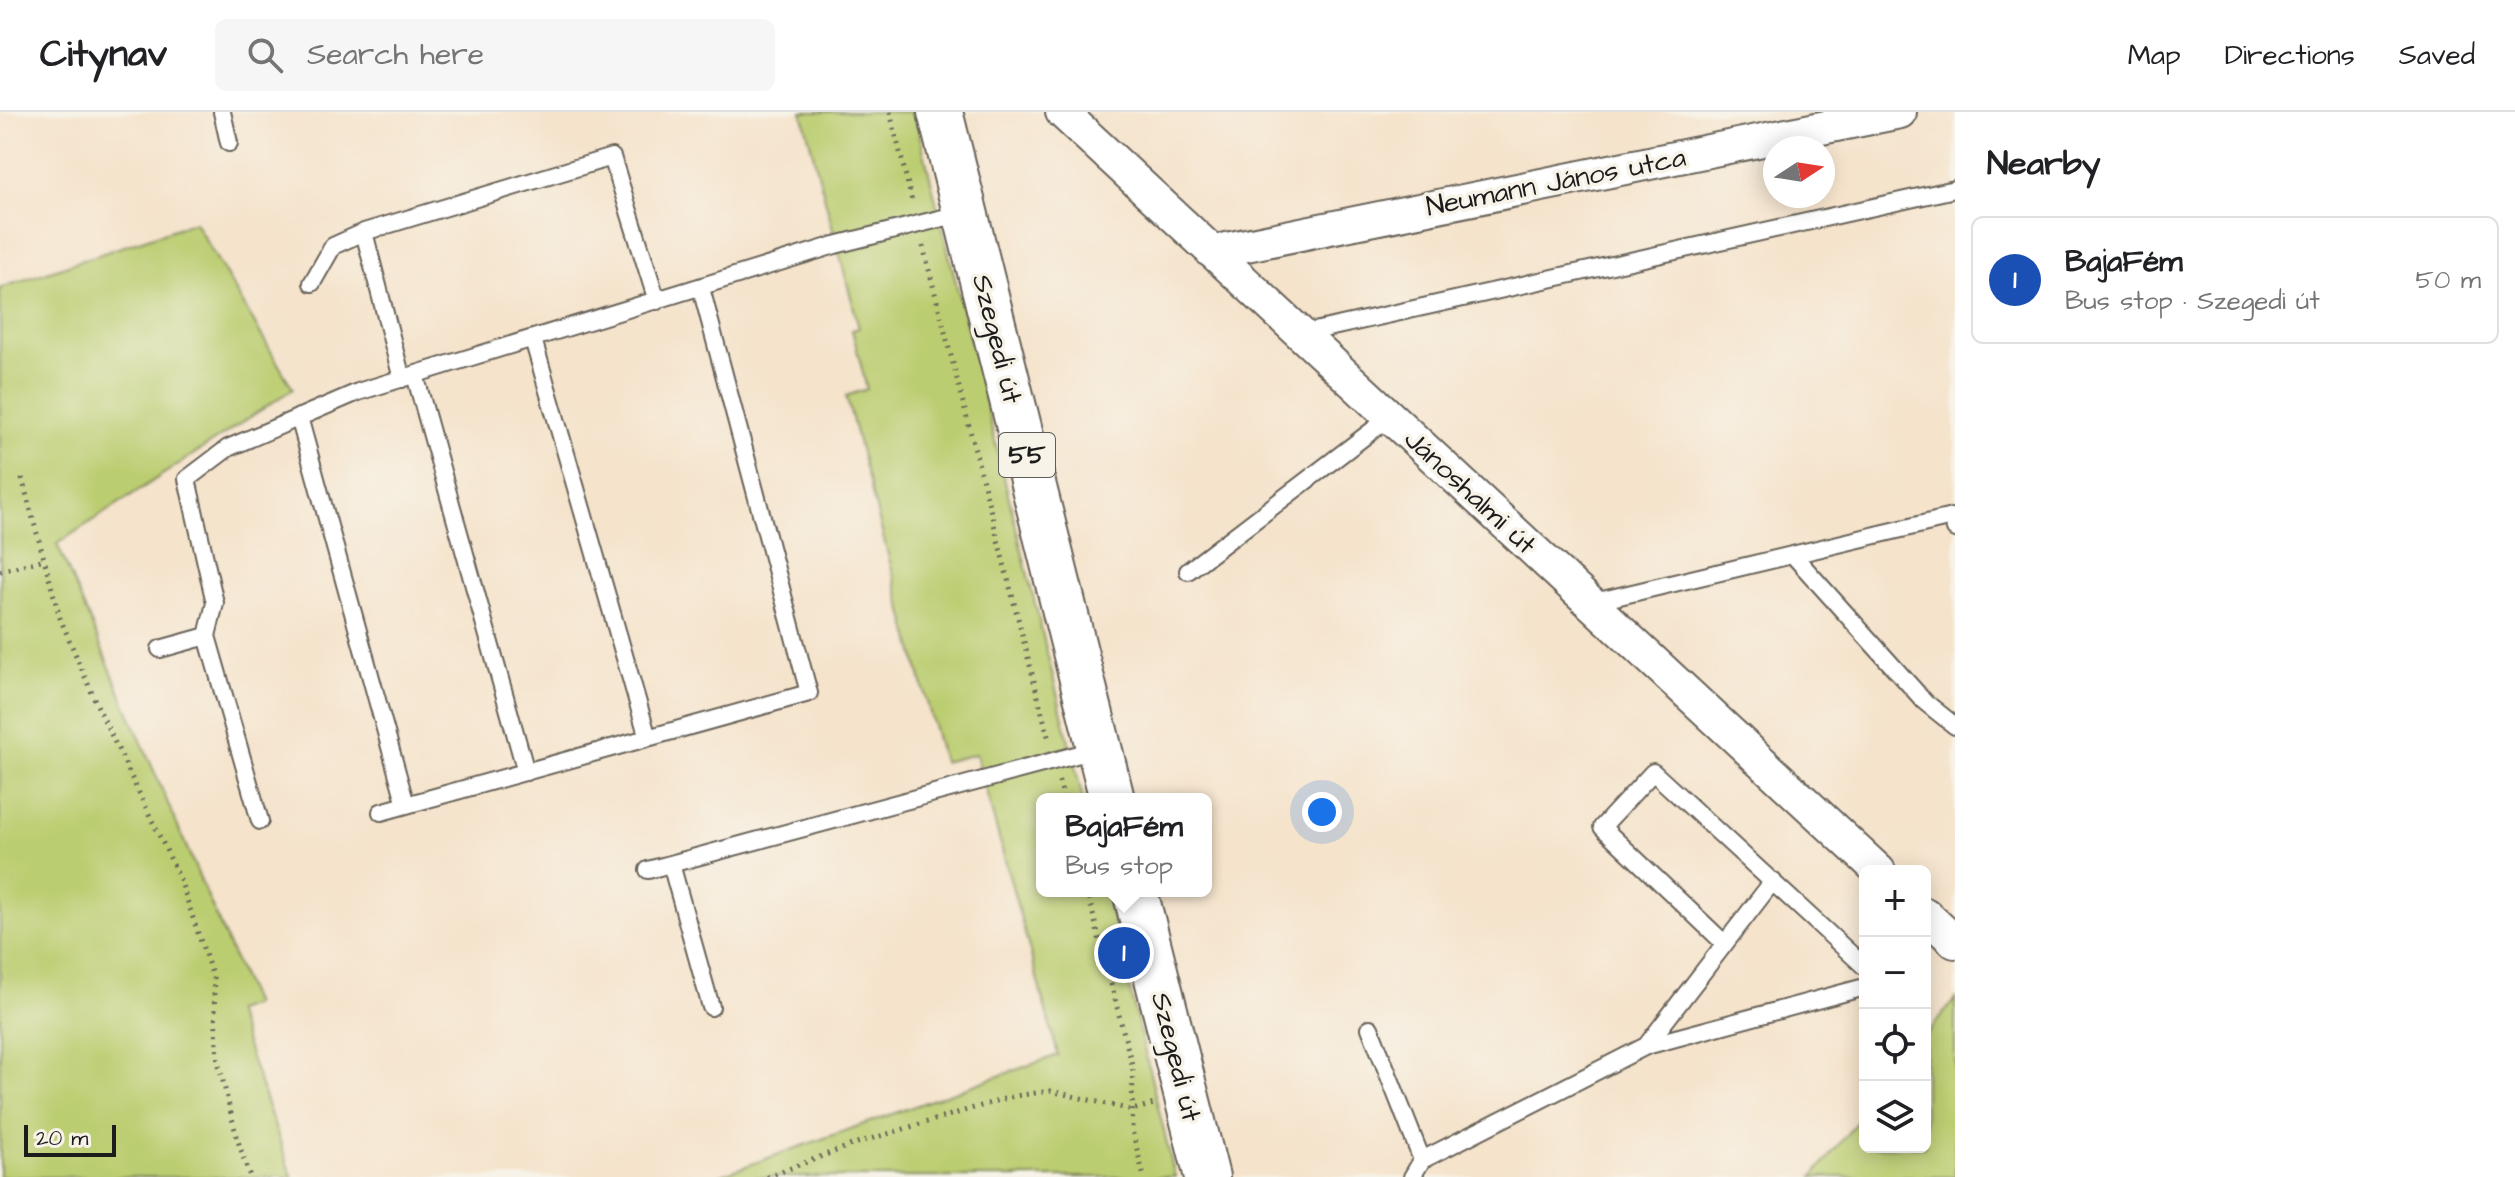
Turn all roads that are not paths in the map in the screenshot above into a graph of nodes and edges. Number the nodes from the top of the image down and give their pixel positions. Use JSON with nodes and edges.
{"nodes":[{"id":1,"x":222,"y":112,"type":"edge"},
{"id":2,"x":940,"y":112,"type":"edge"},
{"id":3,"x":1062,"y":112,"type":"edge"},
{"id":4,"x":1900,"y":112,"type":"edge"},
{"id":5,"x":229,"y":143,"type":"dead end"},
{"id":6,"x":1955,"y":189,"type":"edge"},
{"id":7,"x":965,"y":213,"type":"junction"},
{"id":8,"x":364,"y":232,"type":"junction"},
{"id":9,"x":1212,"y":252,"type":"junction"},
{"id":10,"x":312,"y":283,"type":"dead end"},
{"id":11,"x":701,"y":288,"type":"junction"},
{"id":12,"x":657,"y":301,"type":"junction"},
{"id":13,"x":1301,"y":334,"type":"junction"},
{"id":14,"x":533,"y":339,"type":"junction"},
{"id":15,"x":408,"y":377,"type":"junction"},
{"id":16,"x":299,"y":417,"type":"junction"},
{"id":17,"x":1390,"y":417,"type":"junction"},
{"id":18,"x":1955,"y":529,"type":"edge"},
{"id":19,"x":1793,"y":555,"type":"junction"},
{"id":20,"x":1188,"y":571,"type":"dead end"},
{"id":21,"x":1590,"y":603,"type":"junction"},
{"id":22,"x":207,"y":636,"type":"junction"},
{"id":23,"x":160,"y":649,"type":"dead end"},
{"id":24,"x":1955,"y":726,"type":"edge"},
{"id":25,"x":648,"y":738,"type":"junction"},
{"id":26,"x":1100,"y":749,"type":"junction"},
{"id":27,"x":526,"y":772,"type":"junction"},
{"id":28,"x":1111,"y":793,"type":"edge"},
{"id":29,"x":406,"y":805,"type":"junction"},
{"id":30,"x":381,"y":812,"type":"dead end"},
{"id":31,"x":260,"y":821,"type":"dead end"},
{"id":32,"x":671,"y":864,"type":"junction"},
{"id":33,"x":1873,"y":865,"type":"edge"},
{"id":34,"x":648,"y":870,"type":"dead end"},
{"id":35,"x":1773,"y":881,"type":"junction"},
{"id":36,"x":1136,"y":897,"type":"edge"},
{"id":37,"x":1724,"y":943,"type":"junction"},
{"id":38,"x":1859,"y":961,"type":"edge"},
{"id":39,"x":1859,"y":989,"type":"edge"},
{"id":40,"x":711,"y":1007,"type":"dead end"},
{"id":41,"x":1370,"y":1028,"type":"dead end"},
{"id":42,"x":1646,"y":1046,"type":"junction"},
{"id":43,"x":1422,"y":1160,"type":"junction"},
{"id":44,"x":1207,"y":1177,"type":"edge"},
{"id":45,"x":1412,"y":1177,"type":"edge"}],
"edges":[{"from":1,"to":5,"type":"lane"},
{"from":2,"to":7,"type":"main road","name":"Szegedi út","number":"55"},
{"from":3,"to":9,"type":"street","name":"Jánoshalmi út"},
{"from":4,"to":9,"type":"street","name":"Neumann János utca"},
{"from":6,"to":13,"type":"lane"},
{"from":7,"to":11,"type":"lane"},
{"from":7,"to":26,"type":"main road","name":"Szegedi út","number":"55"},
{"from":8,"to":10,"type":"lane"},
{"from":8,"to":12,"type":"lane"},
{"from":8,"to":15,"type":"lane"},
{"from":9,"to":13,"type":"street","name":"Jánoshalmi út"},
{"from":11,"to":12,"type":"lane"},
{"from":11,"to":25,"type":"lane"},
{"from":12,"to":14,"type":"lane"},
{"from":13,"to":17,"type":"street","name":"Jánoshalmi út"},
{"from":14,"to":15,"type":"lane"},
{"from":14,"to":25,"type":"lane"},
{"from":15,"to":16,"type":"lane"},
{"from":15,"to":27,"type":"lane"},
{"from":16,"to":22,"type":"lane"},
{"from":16,"to":29,"type":"lane"},
{"from":17,"to":20,"type":"lane"},
{"from":17,"to":21,"type":"street","name":"Jánoshalmi út"},
{"from":18,"to":19,"type":"lane"},
{"from":19,"to":21,"type":"lane"},
{"from":19,"to":24,"type":"lane"},
{"from":21,"to":33,"type":"street","name":"Jánoshalmi út"},
{"from":22,"to":23,"type":"lane"},
{"from":22,"to":31,"type":"lane"},
{"from":25,"to":27,"type":"lane"},
{"from":26,"to":28,"type":"main road","name":"Szegedi út","number":"55"},
{"from":26,"to":32,"type":"lane"},
{"from":27,"to":29,"type":"lane"},
{"from":29,"to":30,"type":"lane"},
{"from":32,"to":34,"type":"lane"},
{"from":32,"to":40,"type":"lane"},
{"from":35,"to":37,"type":"lane"},
{"from":35,"to":37,"type":"lane"},
{"from":35,"to":38,"type":"lane"},
{"from":36,"to":44,"type":"main road","name":"Szegedi út"},
{"from":37,"to":42,"type":"lane"},
{"from":39,"to":42,"type":"lane"},
{"from":41,"to":43,"type":"lane"},
{"from":42,"to":43,"type":"lane"},
{"from":43,"to":45,"type":"lane"}]}
